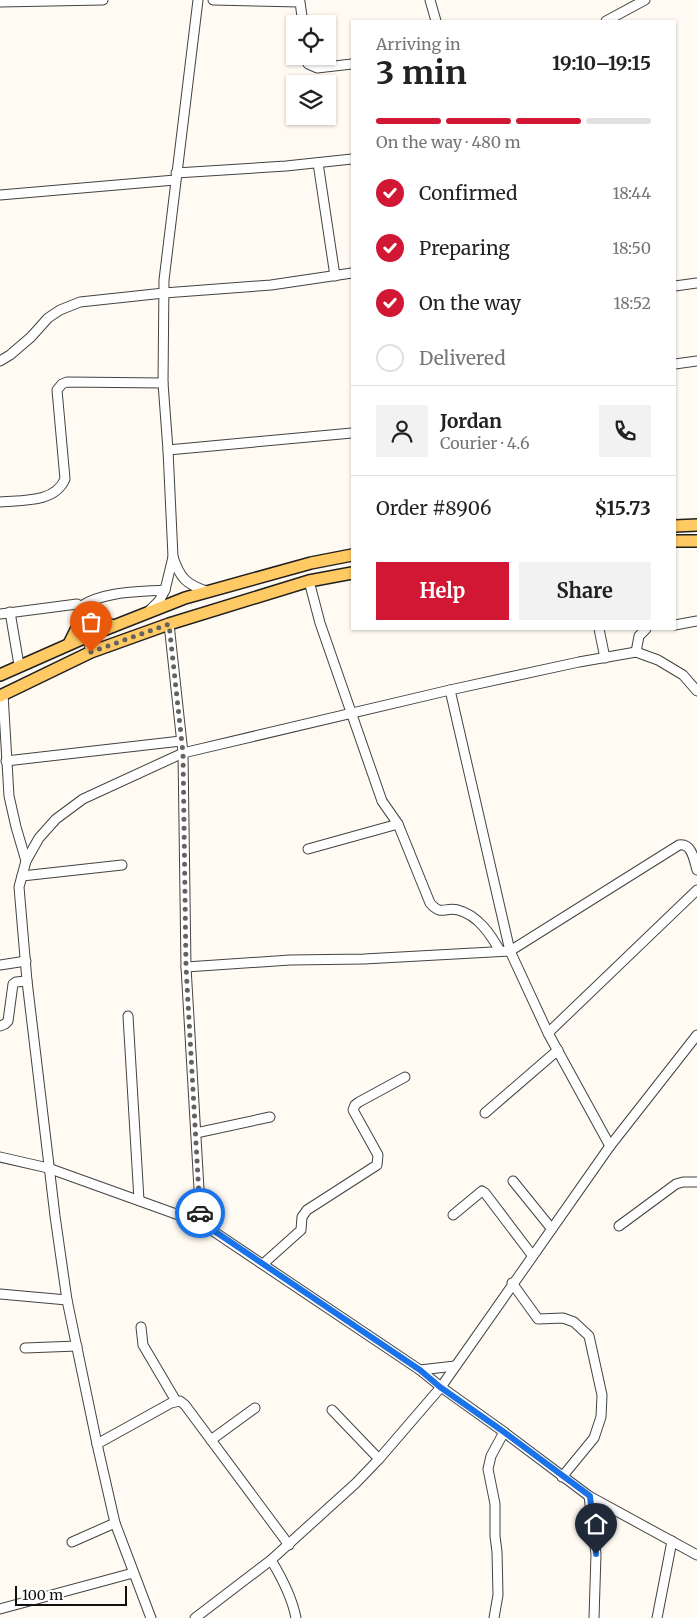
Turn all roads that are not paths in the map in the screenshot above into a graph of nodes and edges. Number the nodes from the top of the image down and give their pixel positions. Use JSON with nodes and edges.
{"nodes":[{"id":1,"x":103,"y":0,"type":"edge"},
{"id":2,"x":198,"y":0,"type":"edge"},
{"id":3,"x":213,"y":0,"type":"edge"},
{"id":4,"x":430,"y":0,"type":"edge"},
{"id":5,"x":644,"y":0,"type":"edge"},
{"id":6,"x":300,"y":1,"type":"edge"},
{"id":7,"x":0,"y":2,"type":"edge"},
{"id":8,"x":302,"y":15,"type":"edge"},
{"id":9,"x":436,"y":20,"type":"edge"},
{"id":10,"x":608,"y":20,"type":"edge"},
{"id":11,"x":351,"y":64,"type":"edge"},
{"id":12,"x":310,"y":65,"type":"edge"},
{"id":13,"x":351,"y":159,"type":"edge"},
{"id":14,"x":318,"y":163,"type":"junction"},
{"id":15,"x":175,"y":176,"type":"junction"},
{"id":16,"x":0,"y":195,"type":"edge"},
{"id":17,"x":351,"y":273,"type":"edge"},
{"id":18,"x":335,"y":276,"type":"junction"},
{"id":19,"x":697,"y":283,"type":"edge"},
{"id":20,"x":676,"y":286,"type":"edge"},
{"id":21,"x":164,"y":293,"type":"junction"},
{"id":22,"x":0,"y":361,"type":"edge"},
{"id":23,"x":697,"y":361,"type":"edge"},
{"id":24,"x":676,"y":364,"type":"edge"},
{"id":25,"x":163,"y":383,"type":"junction"},
{"id":26,"x":351,"y":433,"type":"edge"},
{"id":27,"x":168,"y":450,"type":"junction"},
{"id":28,"x":0,"y":502,"type":"edge"},
{"id":29,"x":676,"y":523,"type":"edge"},
{"id":30,"x":697,"y":525,"type":"edge"},
{"id":31,"x":676,"y":541,"type":"edge"},
{"id":32,"x":697,"y":541,"type":"edge"},
{"id":33,"x":351,"y":555,"type":"edge"},
{"id":34,"x":173,"y":557,"type":"junction"},
{"id":35,"x":351,"y":573,"type":"edge"},
{"id":36,"x":309,"y":581,"type":"junction"},
{"id":37,"x":166,"y":590,"type":"junction"},
{"id":38,"x":206,"y":591,"type":"junction"},
{"id":39,"x":10,"y":612,"type":"junction"},
{"id":40,"x":83,"y":612,"type":"junction"},
{"id":41,"x":148,"y":612,"type":"junction"},
{"id":42,"x":0,"y":614,"type":"edge"},
{"id":43,"x":697,"y":621,"type":"edge"},
{"id":44,"x":169,"y":624,"type":"junction"},
{"id":45,"x":676,"y":625,"type":"edge"},
{"id":46,"x":113,"y":626,"type":"junction"},
{"id":47,"x":599,"y":630,"type":"edge"},
{"id":48,"x":645,"y":630,"type":"edge"},
{"id":49,"x":90,"y":636,"type":"junction"},
{"id":50,"x":69,"y":644,"type":"junction"},
{"id":51,"x":94,"y":651,"type":"junction"},
{"id":52,"x":636,"y":652,"type":"junction"},
{"id":53,"x":605,"y":658,"type":"junction"},
{"id":54,"x":19,"y":665,"type":"junction"},
{"id":55,"x":0,"y":675,"type":"edge"},
{"id":56,"x":450,"y":690,"type":"junction"},
{"id":57,"x":697,"y":691,"type":"edge"},
{"id":58,"x":1,"y":695,"type":"edge"},
{"id":59,"x":352,"y":714,"type":"junction"},
{"id":60,"x":181,"y":741,"type":"junction"},
{"id":61,"x":183,"y":753,"type":"junction"},
{"id":62,"x":6,"y":761,"type":"junction"},
{"id":63,"x":398,"y":824,"type":"junction"},
{"id":64,"x":308,"y":849,"type":"dead end"},
{"id":65,"x":26,"y":861,"type":"junction"},
{"id":66,"x":122,"y":865,"type":"dead end"},
{"id":67,"x":697,"y":870,"type":"edge"},
{"id":68,"x":22,"y":876,"type":"junction"},
{"id":69,"x":697,"y":890,"type":"edge"},
{"id":70,"x":510,"y":951,"type":"junction"},
{"id":71,"x":500,"y":952,"type":"junction"},
{"id":72,"x":26,"y":961,"type":"junction"},
{"id":73,"x":0,"y":965,"type":"edge"},
{"id":74,"x":186,"y":967,"type":"junction"},
{"id":75,"x":27,"y":980,"type":"junction"},
{"id":76,"x":128,"y":1016,"type":"dead end"},
{"id":77,"x":0,"y":1026,"type":"edge"},
{"id":78,"x":548,"y":1033,"type":"junction"},
{"id":79,"x":697,"y":1035,"type":"edge"},
{"id":80,"x":558,"y":1050,"type":"junction"},
{"id":81,"x":405,"y":1077,"type":"dead end"},
{"id":82,"x":484,"y":1113,"type":"dead end"},
{"id":83,"x":270,"y":1117,"type":"dead end"},
{"id":84,"x":196,"y":1133,"type":"junction"},
{"id":85,"x":610,"y":1146,"type":"junction"},
{"id":86,"x":0,"y":1157,"type":"edge"},
{"id":87,"x":48,"y":1168,"type":"junction"},
{"id":88,"x":513,"y":1181,"type":"dead end"},
{"id":89,"x":697,"y":1182,"type":"edge"},
{"id":90,"x":140,"y":1200,"type":"junction"},
{"id":91,"x":453,"y":1215,"type":"dead end"},
{"id":92,"x":201,"y":1222,"type":"junction"},
{"id":93,"x":619,"y":1226,"type":"dead end"},
{"id":94,"x":551,"y":1228,"type":"junction"},
{"id":95,"x":532,"y":1255,"type":"junction"},
{"id":96,"x":263,"y":1264,"type":"junction"},
{"id":97,"x":512,"y":1283,"type":"junction"},
{"id":98,"x":0,"y":1294,"type":"edge"},
{"id":99,"x":68,"y":1300,"type":"junction"},
{"id":100,"x":141,"y":1326,"type":"dead end"},
{"id":101,"x":77,"y":1346,"type":"junction"},
{"id":102,"x":25,"y":1348,"type":"dead end"},
{"id":103,"x":455,"y":1366,"type":"junction"},
{"id":104,"x":420,"y":1370,"type":"junction"},
{"id":105,"x":440,"y":1387,"type":"junction"},
{"id":106,"x":176,"y":1401,"type":"junction"},
{"id":107,"x":255,"y":1408,"type":"dead end"},
{"id":108,"x":332,"y":1410,"type":"dead end"},
{"id":109,"x":504,"y":1432,"type":"junction"},
{"id":110,"x":211,"y":1440,"type":"junction"},
{"id":111,"x":97,"y":1444,"type":"junction"},
{"id":112,"x":379,"y":1459,"type":"junction"},
{"id":113,"x":562,"y":1477,"type":"junction"},
{"id":114,"x":590,"y":1496,"type":"junction"},
{"id":115,"x":116,"y":1523,"type":"junction"},
{"id":116,"x":672,"y":1541,"type":"junction"},
{"id":117,"x":72,"y":1542,"type":"dead end"},
{"id":118,"x":289,"y":1544,"type":"junction"},
{"id":119,"x":697,"y":1555,"type":"edge"},
{"id":120,"x":271,"y":1560,"type":"junction"},
{"id":121,"x":133,"y":1573,"type":"junction"},
{"id":122,"x":0,"y":1609,"type":"edge"},
{"id":123,"x":151,"y":1618,"type":"edge"},
{"id":124,"x":196,"y":1618,"type":"edge"},
{"id":125,"x":296,"y":1618,"type":"edge"},
{"id":126,"x":494,"y":1618,"type":"edge"},
{"id":127,"x":594,"y":1618,"type":"edge"},
{"id":128,"x":657,"y":1618,"type":"edge"}],
"edges":[{"from":1,"to":7,"type":"street"},
{"from":2,"to":15,"type":"street"},
{"from":3,"to":6,"type":"street"},
{"from":4,"to":9,"type":"street"},
{"from":5,"to":10,"type":"street"},
{"from":6,"to":8,"type":"street"},
{"from":11,"to":12,"type":"street"},
{"from":13,"to":14,"type":"street"},
{"from":14,"to":15,"type":"street"},
{"from":14,"to":18,"type":"street"},
{"from":15,"to":16,"type":"street"},
{"from":15,"to":21,"type":"street"},
{"from":17,"to":18,"type":"street"},
{"from":18,"to":21,"type":"street"},
{"from":19,"to":20,"type":"street"},
{"from":21,"to":22,"type":"street"},
{"from":21,"to":25,"type":"street"},
{"from":23,"to":24,"type":"street"},
{"from":25,"to":27,"type":"street"},
{"from":25,"to":28,"type":"street"},
{"from":26,"to":27,"type":"street"},
{"from":27,"to":34,"type":"street"},
{"from":29,"to":30,"type":"main road"},
{"from":31,"to":32,"type":"main road"},
{"from":33,"to":38,"type":"main road"},
{"from":34,"to":37,"type":"street"},
{"from":34,"to":38,"type":"street"},
{"from":35,"to":36,"type":"main road"},
{"from":36,"to":44,"type":"main road"},
{"from":36,"to":59,"type":"street"},
{"from":37,"to":40,"type":"street"},
{"from":37,"to":41,"type":"street"},
{"from":38,"to":41,"type":"main road"},
{"from":39,"to":40,"type":"street"},
{"from":39,"to":42,"type":"street"},
{"from":39,"to":54,"type":"street"},
{"from":40,"to":46,"type":"main road"},
{"from":40,"to":49,"type":"street"},
{"from":40,"to":50,"type":"main road"},
{"from":41,"to":46,"type":"main road"},
{"from":43,"to":45,"type":"street"},
{"from":44,"to":51,"type":"main road"},
{"from":44,"to":60,"type":"street"},
{"from":46,"to":49,"type":"main road"},
{"from":47,"to":53,"type":"street"},
{"from":48,"to":52,"type":"street"},
{"from":49,"to":50,"type":"main road"},
{"from":49,"to":51,"type":"street"},
{"from":50,"to":54,"type":"main road"},
{"from":51,"to":58,"type":"main road"},
{"from":52,"to":53,"type":"street"},
{"from":52,"to":57,"type":"street"},
{"from":53,"to":56,"type":"street"},
{"from":54,"to":55,"type":"main road"},
{"from":56,"to":59,"type":"street"},
{"from":56,"to":70,"type":"street"},
{"from":58,"to":62,"type":"street"},
{"from":59,"to":61,"type":"street"},
{"from":59,"to":63,"type":"street"},
{"from":60,"to":61,"type":"street"},
{"from":60,"to":62,"type":"street"},
{"from":61,"to":65,"type":"street"},
{"from":61,"to":74,"type":"street"},
{"from":62,"to":65,"type":"street"},
{"from":63,"to":64,"type":"street"},
{"from":63,"to":71,"type":"street"},
{"from":65,"to":68,"type":"street"},
{"from":66,"to":68,"type":"street"},
{"from":67,"to":70,"type":"street"},
{"from":68,"to":72,"type":"street"},
{"from":69,"to":78,"type":"street"},
{"from":70,"to":71,"type":"street"},
{"from":70,"to":78,"type":"street"},
{"from":71,"to":74,"type":"street"},
{"from":72,"to":73,"type":"street"},
{"from":72,"to":75,"type":"street"},
{"from":74,"to":84,"type":"street"},
{"from":75,"to":77,"type":"street"},
{"from":75,"to":87,"type":"street"},
{"from":76,"to":90,"type":"street"},
{"from":78,"to":80,"type":"street"},
{"from":79,"to":85,"type":"street"},
{"from":80,"to":82,"type":"street"},
{"from":80,"to":85,"type":"street"},
{"from":81,"to":96,"type":"street"},
{"from":83,"to":84,"type":"street"},
{"from":84,"to":92,"type":"street"},
{"from":85,"to":94,"type":"street"},
{"from":86,"to":87,"type":"street"},
{"from":87,"to":90,"type":"street"},
{"from":87,"to":99,"type":"street"},
{"from":88,"to":94,"type":"street"},
{"from":89,"to":93,"type":"street"},
{"from":90,"to":92,"type":"street"},
{"from":91,"to":95,"type":"street"},
{"from":92,"to":96,"type":"street"},
{"from":94,"to":95,"type":"street"},
{"from":95,"to":97,"type":"street"},
{"from":96,"to":104,"type":"street"},
{"from":97,"to":103,"type":"street"},
{"from":97,"to":113,"type":"street"},
{"from":98,"to":99,"type":"street"},
{"from":99,"to":101,"type":"street"},
{"from":100,"to":106,"type":"street"},
{"from":101,"to":102,"type":"street"},
{"from":101,"to":111,"type":"street"},
{"from":103,"to":104,"type":"street"},
{"from":103,"to":105,"type":"street"},
{"from":104,"to":105,"type":"street"},
{"from":105,"to":109,"type":"street"},
{"from":105,"to":112,"type":"street"},
{"from":106,"to":110,"type":"street"},
{"from":106,"to":111,"type":"street"},
{"from":107,"to":110,"type":"street"},
{"from":108,"to":112,"type":"street"},
{"from":109,"to":113,"type":"street"},
{"from":109,"to":126,"type":"street"},
{"from":110,"to":118,"type":"street"},
{"from":111,"to":115,"type":"street"},
{"from":112,"to":118,"type":"street"},
{"from":113,"to":114,"type":"street"},
{"from":114,"to":116,"type":"street"},
{"from":114,"to":127,"type":"street"},
{"from":115,"to":117,"type":"street"},
{"from":115,"to":121,"type":"street"},
{"from":116,"to":119,"type":"street"},
{"from":116,"to":128,"type":"street"},
{"from":118,"to":120,"type":"street"},
{"from":120,"to":124,"type":"street"},
{"from":120,"to":125,"type":"street"},
{"from":121,"to":122,"type":"street"},
{"from":121,"to":123,"type":"street"}]}
